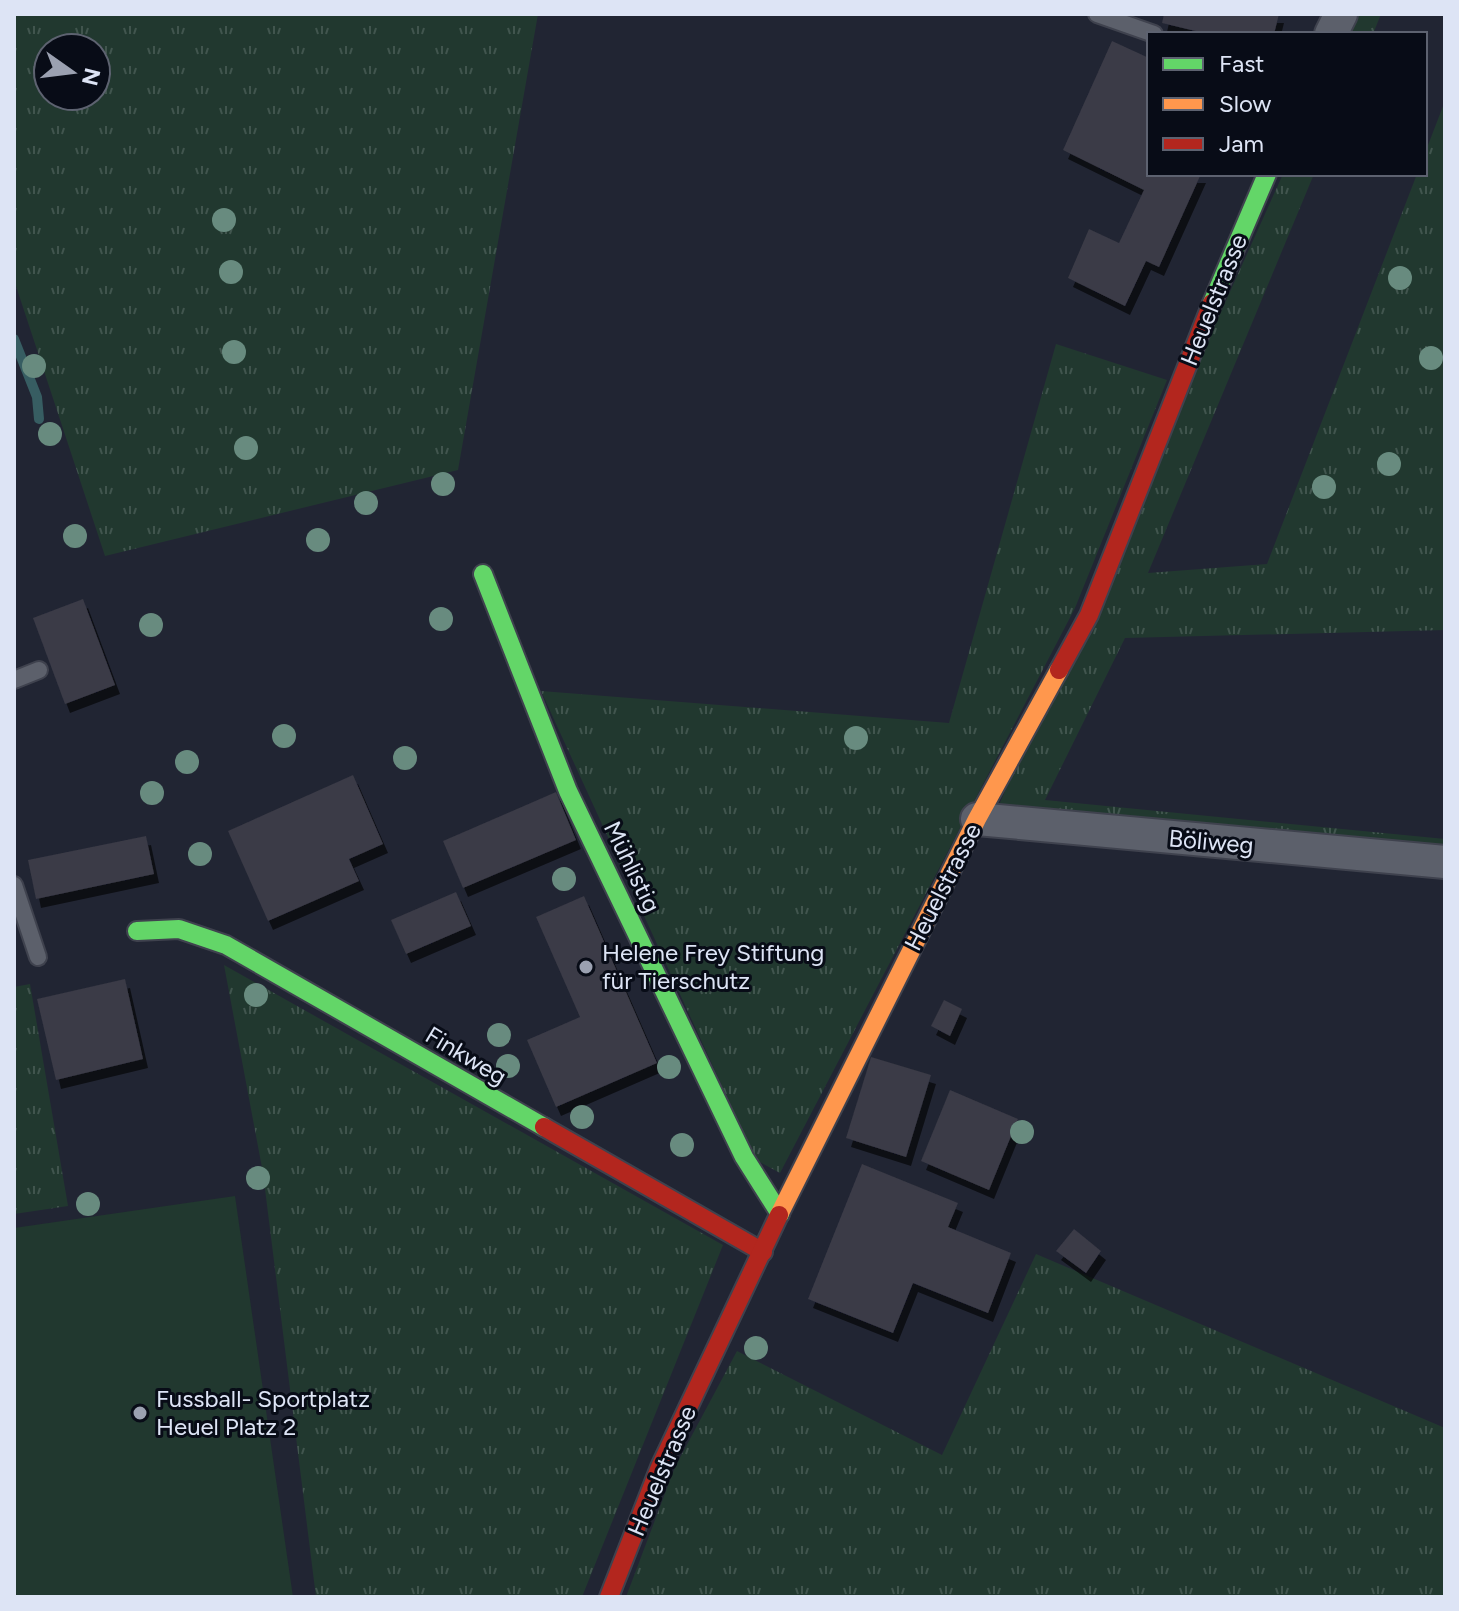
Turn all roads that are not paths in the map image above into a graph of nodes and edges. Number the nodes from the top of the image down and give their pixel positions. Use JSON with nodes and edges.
{"nodes":[{"id":1,"x":1097,"y":14,"type":"edge"},
{"id":2,"x":1341,"y":14,"type":"edge"},
{"id":3,"x":1148,"y":32,"type":"edge"},
{"id":4,"x":1332,"y":32,"type":"edge"},
{"id":5,"x":1266,"y":176,"type":"edge"},
{"id":6,"x":483,"y":574,"type":"dead end"},
{"id":7,"x":39,"y":670,"type":"dead end"},
{"id":8,"x":14,"y":680,"type":"edge"},
{"id":9,"x":977,"y":819,"type":"junction"},
{"id":10,"x":1445,"y":862,"type":"edge"},
{"id":11,"x":14,"y":885,"type":"edge"},
{"id":12,"x":137,"y":931,"type":"dead end"},
{"id":13,"x":38,"y":957,"type":"dead end"},
{"id":14,"x":780,"y":1214,"type":"junction"},
{"id":15,"x":763,"y":1252,"type":"junction"},
{"id":16,"x":609,"y":1597,"type":"edge"}],
"edges":[{"from":1,"to":3,"type":"lane"},
{"from":2,"to":4,"type":"street"},
{"from":5,"to":9,"type":"street","name":"Heuelstrasse"},
{"from":6,"to":14,"type":"street","name":"Mühlistig"},
{"from":7,"to":8,"type":"lane"},
{"from":9,"to":10,"type":"street","name":"Böliweg"},
{"from":9,"to":14,"type":"street","name":"Heuelstrasse"},
{"from":11,"to":13,"type":"lane"},
{"from":12,"to":15,"type":"street","name":"Finkweg"},
{"from":14,"to":15,"type":"street","name":"Heuelstrasse"},
{"from":15,"to":16,"type":"street","name":"Heuelstrasse"}]}
